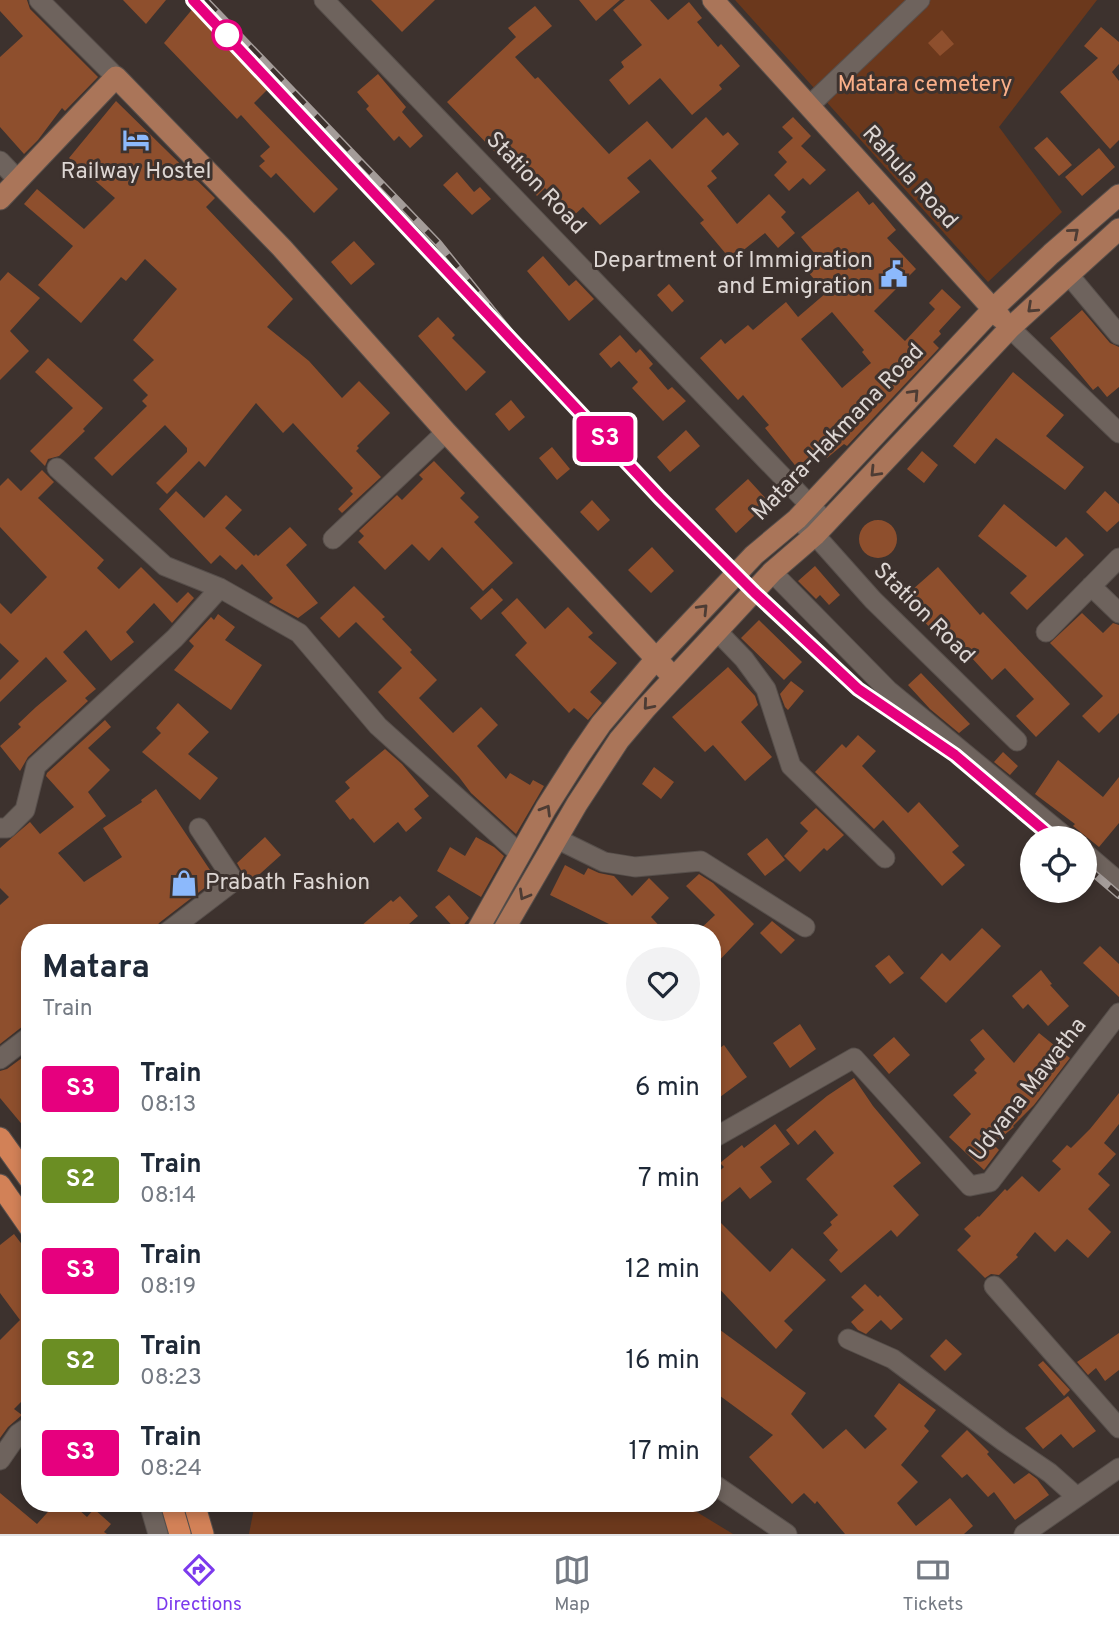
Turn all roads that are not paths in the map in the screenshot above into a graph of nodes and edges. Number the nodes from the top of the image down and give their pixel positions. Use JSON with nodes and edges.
{"nodes":[{"id":1,"x":38,"y":0,"type":"edge"},
{"id":2,"x":324,"y":0,"type":"edge"},
{"id":3,"x":713,"y":0,"type":"edge"},
{"id":4,"x":920,"y":0,"type":"edge"},
{"id":5,"x":116,"y":77,"type":"junction"},
{"id":6,"x":809,"y":106,"type":"junction"},
{"id":7,"x":0,"y":161,"type":"edge"},
{"id":8,"x":18,"y":180,"type":"junction"},
{"id":9,"x":1119,"y":195,"type":"edge"},
{"id":10,"x":0,"y":200,"type":"edge"},
{"id":11,"x":1119,"y":229,"type":"edge"},
{"id":12,"x":1068,"y":274,"type":"junction"},
{"id":13,"x":993,"y":309,"type":"junction"},
{"id":14,"x":1010,"y":328,"type":"junction"},
{"id":15,"x":1119,"y":335,"type":"edge"},
{"id":16,"x":446,"y":432,"type":"junction"},
{"id":17,"x":1119,"y":433,"type":"edge"},
{"id":18,"x":57,"y":468,"type":"dead end"},
{"id":19,"x":803,"y":512,"type":"junction"},
{"id":20,"x":821,"y":529,"type":"junction"},
{"id":21,"x":333,"y":540,"type":"dead end"},
{"id":22,"x":1119,"y":558,"type":"edge"},
{"id":23,"x":772,"y":572,"type":"junction"},
{"id":24,"x":1091,"y":586,"type":"junction"},
{"id":25,"x":220,"y":588,"type":"junction"},
{"id":26,"x":1119,"y":613,"type":"edge"},
{"id":27,"x":717,"y":631,"type":"junction"},
{"id":28,"x":1046,"y":632,"type":"dead end"},
{"id":29,"x":656,"y":659,"type":"junction"},
{"id":30,"x":673,"y":677,"type":"junction"},
{"id":31,"x":1017,"y":741,"type":"dead end"},
{"id":32,"x":1052,"y":826,"type":"edge"},
{"id":33,"x":0,"y":828,"type":"edge"},
{"id":34,"x":199,"y":828,"type":"dead end"},
{"id":35,"x":557,"y":839,"type":"junction"},
{"id":36,"x":520,"y":854,"type":"junction"},
{"id":37,"x":885,"y":858,"type":"dead end"},
{"id":38,"x":1097,"y":863,"type":"edge"},
{"id":39,"x":1119,"y":881,"type":"edge"},
{"id":40,"x":178,"y":924,"type":"edge"},
{"id":41,"x":480,"y":924,"type":"edge"},
{"id":42,"x":507,"y":924,"type":"edge"},
{"id":43,"x":805,"y":927,"type":"dead end"},
{"id":44,"x":1119,"y":1013,"type":"edge"},
{"id":45,"x":21,"y":1043,"type":"edge"},
{"id":46,"x":0,"y":1059,"type":"edge"},
{"id":47,"x":721,"y":1133,"type":"edge"},
{"id":48,"x":0,"y":1138,"type":"edge"},
{"id":49,"x":21,"y":1167,"type":"edge"},
{"id":50,"x":0,"y":1185,"type":"edge"},
{"id":51,"x":21,"y":1215,"type":"edge"},
{"id":52,"x":994,"y":1286,"type":"dead end"},
{"id":53,"x":848,"y":1339,"type":"dead end"},
{"id":54,"x":1119,"y":1428,"type":"edge"},
{"id":55,"x":21,"y":1432,"type":"edge"},
{"id":56,"x":0,"y":1460,"type":"edge"},
{"id":57,"x":1119,"y":1468,"type":"edge"},
{"id":58,"x":721,"y":1489,"type":"edge"},
{"id":59,"x":1077,"y":1497,"type":"junction"},
{"id":60,"x":152,"y":1512,"type":"edge"},
{"id":61,"x":198,"y":1512,"type":"edge"},
{"id":62,"x":158,"y":1534,"type":"edge"},
{"id":63,"x":203,"y":1534,"type":"edge"},
{"id":64,"x":787,"y":1534,"type":"edge"},
{"id":65,"x":1024,"y":1534,"type":"edge"}],
"edges":[{"from":1,"to":5,"type":"street"},
{"from":2,"to":19,"type":"street","name":"Station Road"},
{"from":3,"to":6,"type":"main road","name":"Rahula Road"},
{"from":4,"to":6,"type":"street"},
{"from":5,"to":8,"type":"main road"},
{"from":5,"to":16,"type":"main road"},
{"from":6,"to":13,"type":"main road","name":"Rahula Road"},
{"from":7,"to":8,"type":"street"},
{"from":8,"to":10,"type":"main road"},
{"from":13,"to":9,"type":"main road","name":"Matara-Hakmana Road","one_way":true},
{"from":11,"to":12,"type":"main road"},
{"from":12,"to":14,"type":"main road","one_way":true},
{"from":12,"to":15,"type":"street"},
{"from":13,"to":14,"type":"main road","name":"Rahula Road"},
{"from":19,"to":13,"type":"main road","name":"Matara-Hakmana Road","one_way":true},
{"from":14,"to":17,"type":"street"},
{"from":14,"to":20,"type":"main road","one_way":true},
{"from":16,"to":21,"type":"street"},
{"from":16,"to":29,"type":"main road"},
{"from":18,"to":25,"type":"street"},
{"from":19,"to":20,"type":"street","name":"Station Road"},
{"from":29,"to":19,"type":"main road","name":"Matara-Hakmana Road","one_way":true},
{"from":20,"to":23,"type":"main road"},
{"from":20,"to":31,"type":"street","name":"Station Road"},
{"from":22,"to":24,"type":"street"},
{"from":23,"to":27,"type":"main road"},
{"from":23,"to":32,"type":"street"},
{"from":24,"to":26,"type":"street"},
{"from":24,"to":28,"type":"street"},
{"from":25,"to":33,"type":"street"},
{"from":25,"to":36,"type":"street"},
{"from":27,"to":30,"type":"main road"},
{"from":27,"to":37,"type":"street"},
{"from":29,"to":30,"type":"main road"},
{"from":36,"to":29,"type":"main road","name":"Matara-Hakmana Road","one_way":true},
{"from":30,"to":35,"type":"main road","one_way":true},
{"from":34,"to":40,"type":"street"},
{"from":35,"to":42,"type":"main road","one_way":true},
{"from":35,"to":43,"type":"street"},
{"from":36,"to":41,"type":"main road","name":"Matara-Hakmana Road"},
{"from":38,"to":39,"type":"street"},
{"from":44,"to":47,"type":"street","name":"Udyana Mawatha"},
{"from":45,"to":46,"type":"street"},
{"from":48,"to":49,"type":"highway"},
{"from":50,"to":51,"type":"highway"},
{"from":52,"to":54,"type":"street"},
{"from":53,"to":59,"type":"street"},
{"from":55,"to":56,"type":"street"},
{"from":57,"to":59,"type":"street"},
{"from":58,"to":64,"type":"street"},
{"from":59,"to":65,"type":"street"},
{"from":60,"to":62,"type":"street"},
{"from":61,"to":63,"type":"highway"}]}
